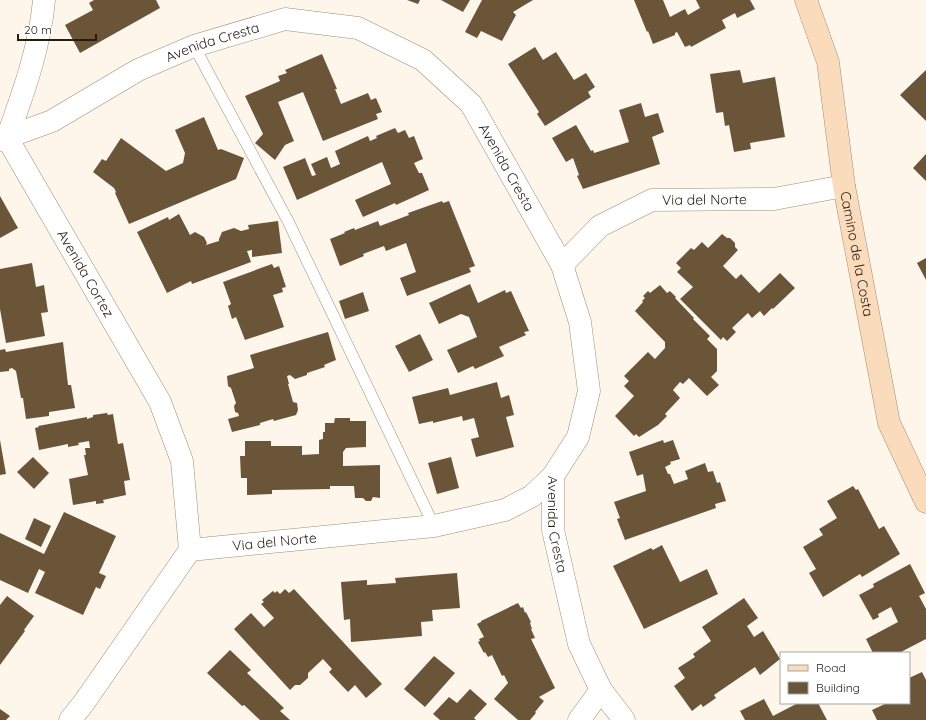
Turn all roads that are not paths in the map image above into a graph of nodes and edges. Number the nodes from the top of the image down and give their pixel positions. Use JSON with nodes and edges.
{"nodes":[{"id":1,"x":44,"y":0,"type":"edge"},
{"id":2,"x":806,"y":0,"type":"edge"},
{"id":3,"x":194,"y":46,"type":"junction"},
{"id":4,"x":4,"y":139,"type":"edge"},
{"id":5,"x":844,"y":186,"type":"junction"},
{"id":6,"x":562,"y":266,"type":"junction"},
{"id":7,"x":553,"y":476,"type":"junction"},
{"id":8,"x":926,"y":502,"type":"edge"},
{"id":9,"x":434,"y":526,"type":"junction"},
{"id":10,"x":190,"y":550,"type":"junction"},
{"id":11,"x":601,"y":690,"type":"junction"},
{"id":12,"x":70,"y":720,"type":"edge"},
{"id":13,"x":579,"y":720,"type":"edge"},
{"id":14,"x":624,"y":720,"type":"edge"}],
"edges":[{"from":1,"to":4,"type":"street"},
{"from":2,"to":5,"type":"street","name":"Camino de la Costa"},
{"from":3,"to":4,"type":"street","name":"Avenida Cresta"},
{"from":3,"to":6,"type":"street","name":"Avenida Cresta"},
{"from":3,"to":9,"type":"lane"},
{"from":4,"to":10,"type":"street","name":"Avenida Cortez"},
{"from":5,"to":6,"type":"street","name":"Via del Norte"},
{"from":5,"to":8,"type":"street","name":"Camino de la Costa"},
{"from":6,"to":7,"type":"street","name":"Avenida Cresta"},
{"from":7,"to":9,"type":"street","name":"Via del Norte"},
{"from":7,"to":11,"type":"street","name":"Avenida Cresta"},
{"from":9,"to":10,"type":"street","name":"Via del Norte"},
{"from":10,"to":12,"type":"street"},
{"from":11,"to":13,"type":"street"},
{"from":11,"to":14,"type":"street","name":"Avenida Cresta"}]}
